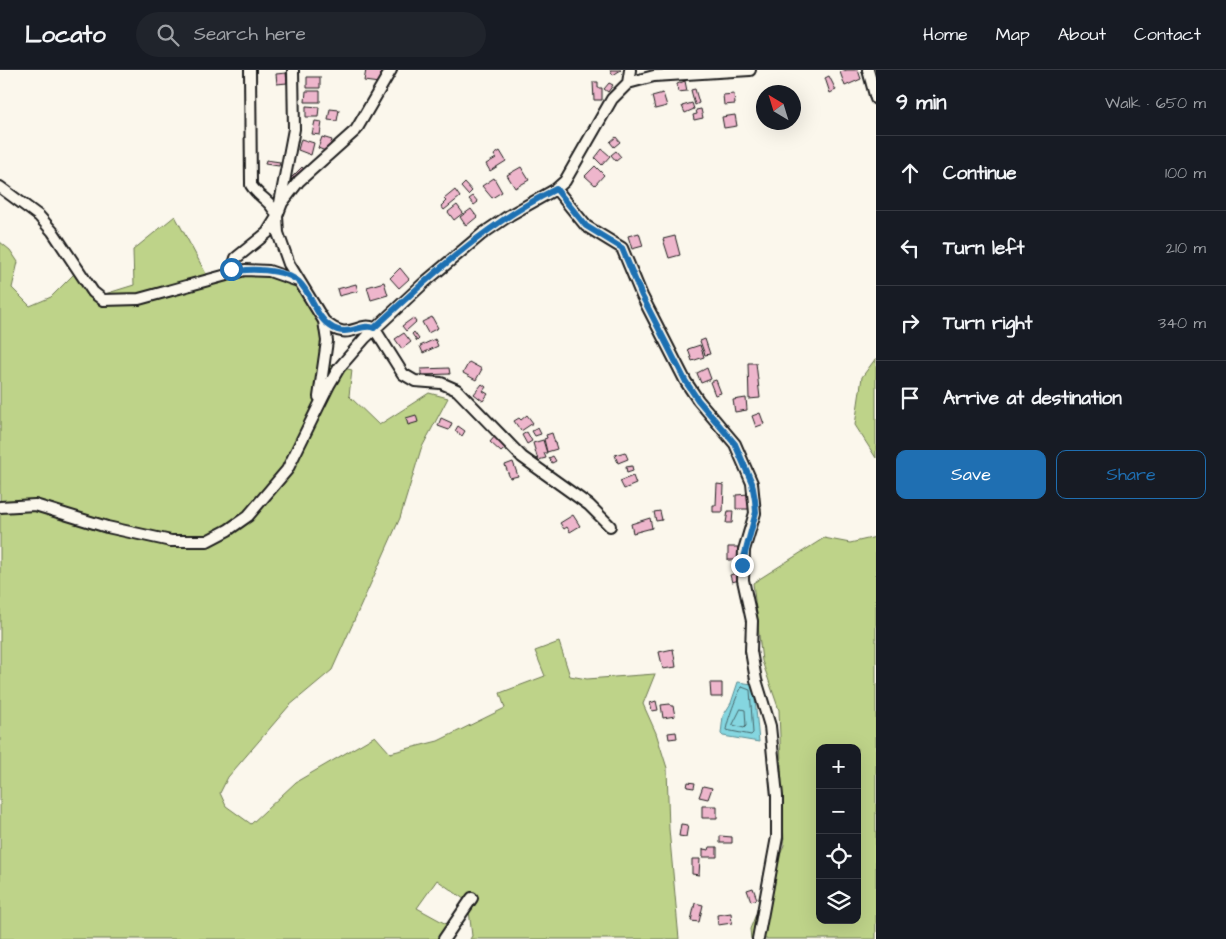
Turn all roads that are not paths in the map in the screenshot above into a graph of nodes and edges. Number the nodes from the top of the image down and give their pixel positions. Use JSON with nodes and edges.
{"nodes":[{"id":1,"x":250,"y":70,"type":"edge"},
{"id":2,"x":292,"y":70,"type":"edge"},
{"id":3,"x":391,"y":70,"type":"edge"},
{"id":4,"x":630,"y":70,"type":"edge"},
{"id":5,"x":750,"y":70,"type":"edge"},
{"id":6,"x":868,"y":70,"type":"edge"},
{"id":7,"x":628,"y":83,"type":"junction"},
{"id":8,"x":876,"y":99,"type":"edge"},
{"id":9,"x":0,"y":187,"type":"edge"},
{"id":10,"x":556,"y":189,"type":"junction"},
{"id":11,"x":277,"y":216,"type":"junction"},
{"id":12,"x":231,"y":273,"type":"junction"},
{"id":13,"x":298,"y":281,"type":"junction"},
{"id":14,"x":324,"y":321,"type":"junction"},
{"id":15,"x":374,"y":328,"type":"junction"},
{"id":16,"x":318,"y":405,"type":"junction"},
{"id":17,"x":0,"y":508,"type":"edge"},
{"id":18,"x":610,"y":526,"type":"dead end"},
{"id":19,"x":472,"y":898,"type":"dead end"},
{"id":20,"x":444,"y":939,"type":"edge"},
{"id":21,"x":758,"y":939,"type":"edge"}],
"edges":[{"from":1,"to":11,"type":"street"},
{"from":2,"to":11,"type":"street"},
{"from":3,"to":11,"type":"street"},
{"from":4,"to":7,"type":"street"},
{"from":5,"to":7,"type":"street"},
{"from":6,"to":8,"type":"street"},
{"from":7,"to":10,"type":"street"},
{"from":9,"to":12,"type":"street"},
{"from":10,"to":15,"type":"street"},
{"from":10,"to":21,"type":"street"},
{"from":11,"to":12,"type":"street"},
{"from":11,"to":13,"type":"street"},
{"from":12,"to":13,"type":"street"},
{"from":13,"to":14,"type":"street"},
{"from":14,"to":15,"type":"street"},
{"from":14,"to":16,"type":"street"},
{"from":15,"to":16,"type":"street"},
{"from":15,"to":18,"type":"street"},
{"from":16,"to":17,"type":"street"},
{"from":19,"to":20,"type":"street"}]}
